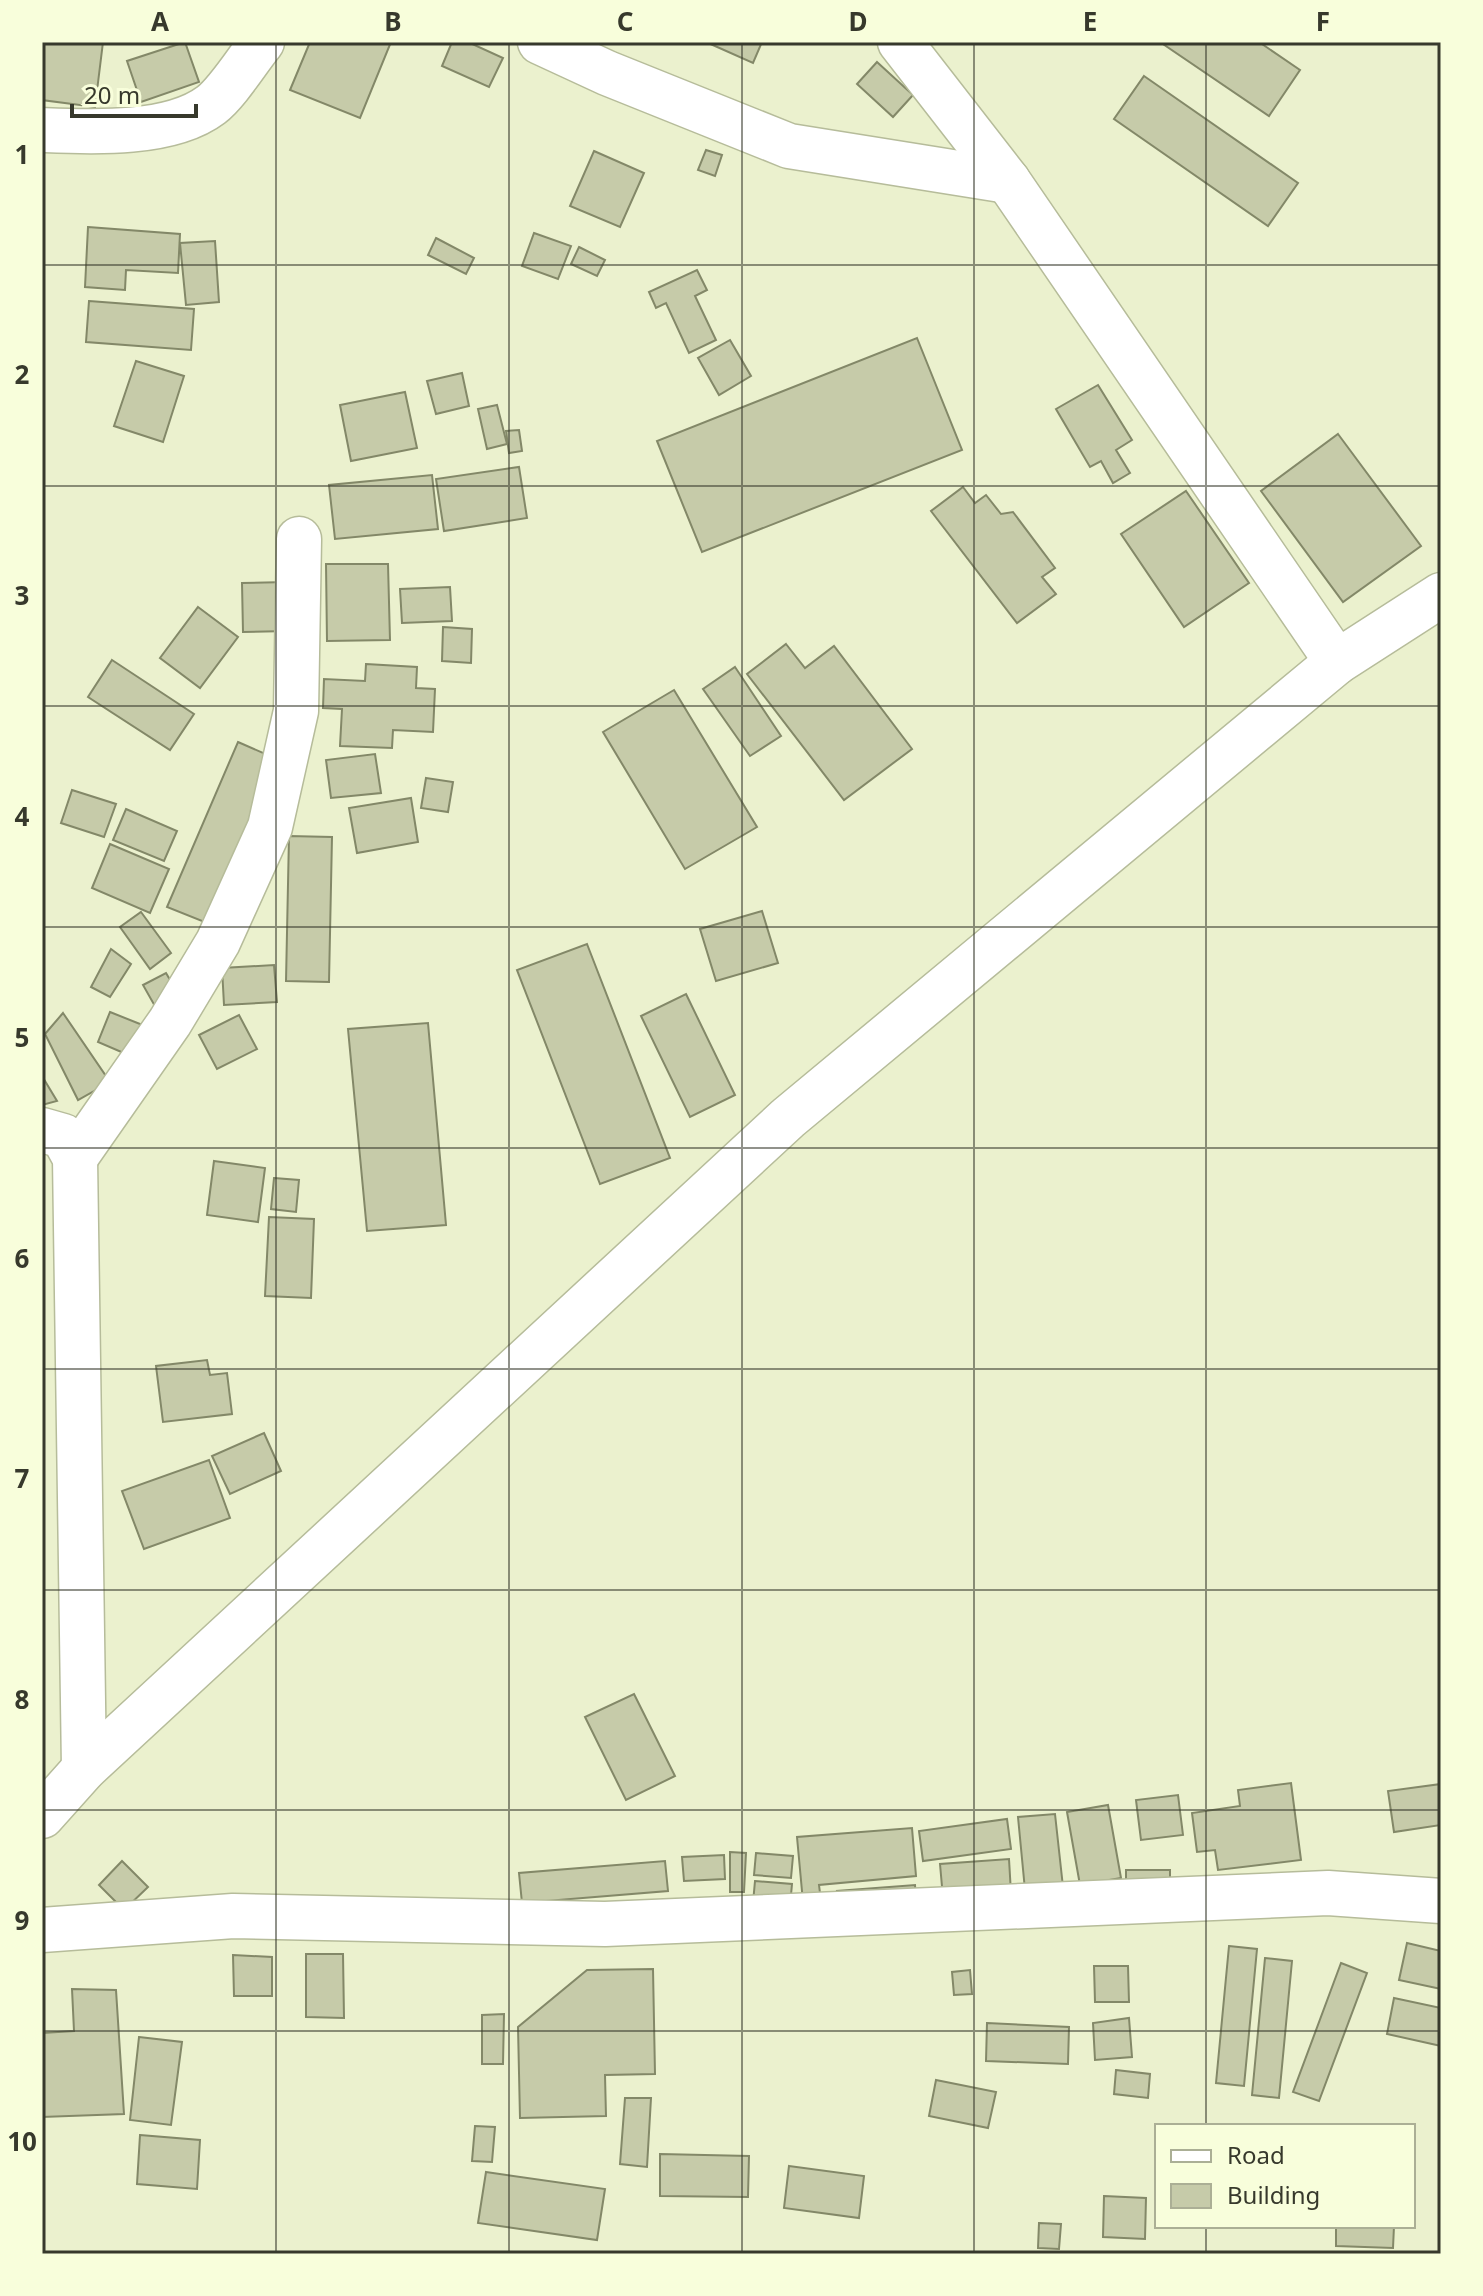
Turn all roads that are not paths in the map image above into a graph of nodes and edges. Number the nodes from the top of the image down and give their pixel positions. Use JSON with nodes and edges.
{"nodes":[{"id":1,"x":262,"y":42,"type":"edge"},
{"id":2,"x":540,"y":42,"type":"edge"},
{"id":3,"x":900,"y":42,"type":"edge"},
{"id":4,"x":42,"y":130,"type":"edge"},
{"id":5,"x":1008,"y":181,"type":"junction"},
{"id":6,"x":299,"y":539,"type":"dead end"},
{"id":7,"x":1441,"y":595,"type":"edge"},
{"id":8,"x":1337,"y":662,"type":"junction"},
{"id":9,"x":42,"y":1130,"type":"edge"},
{"id":10,"x":75,"y":1158,"type":"junction"},
{"id":11,"x":84,"y":1769,"type":"junction"},
{"id":12,"x":42,"y":1816,"type":"edge"},
{"id":13,"x":1441,"y":1901,"type":"edge"},
{"id":14,"x":42,"y":1930,"type":"edge"}],
"edges":[{"from":1,"to":4,"type":"street"},
{"from":2,"to":5,"type":"street"},
{"from":3,"to":5,"type":"street"},
{"from":5,"to":8,"type":"street"},
{"from":6,"to":10,"type":"street"},
{"from":7,"to":8,"type":"street"},
{"from":8,"to":11,"type":"street"},
{"from":9,"to":10,"type":"street"},
{"from":10,"to":11,"type":"street"},
{"from":11,"to":12,"type":"street"},
{"from":13,"to":14,"type":"street"}]}
